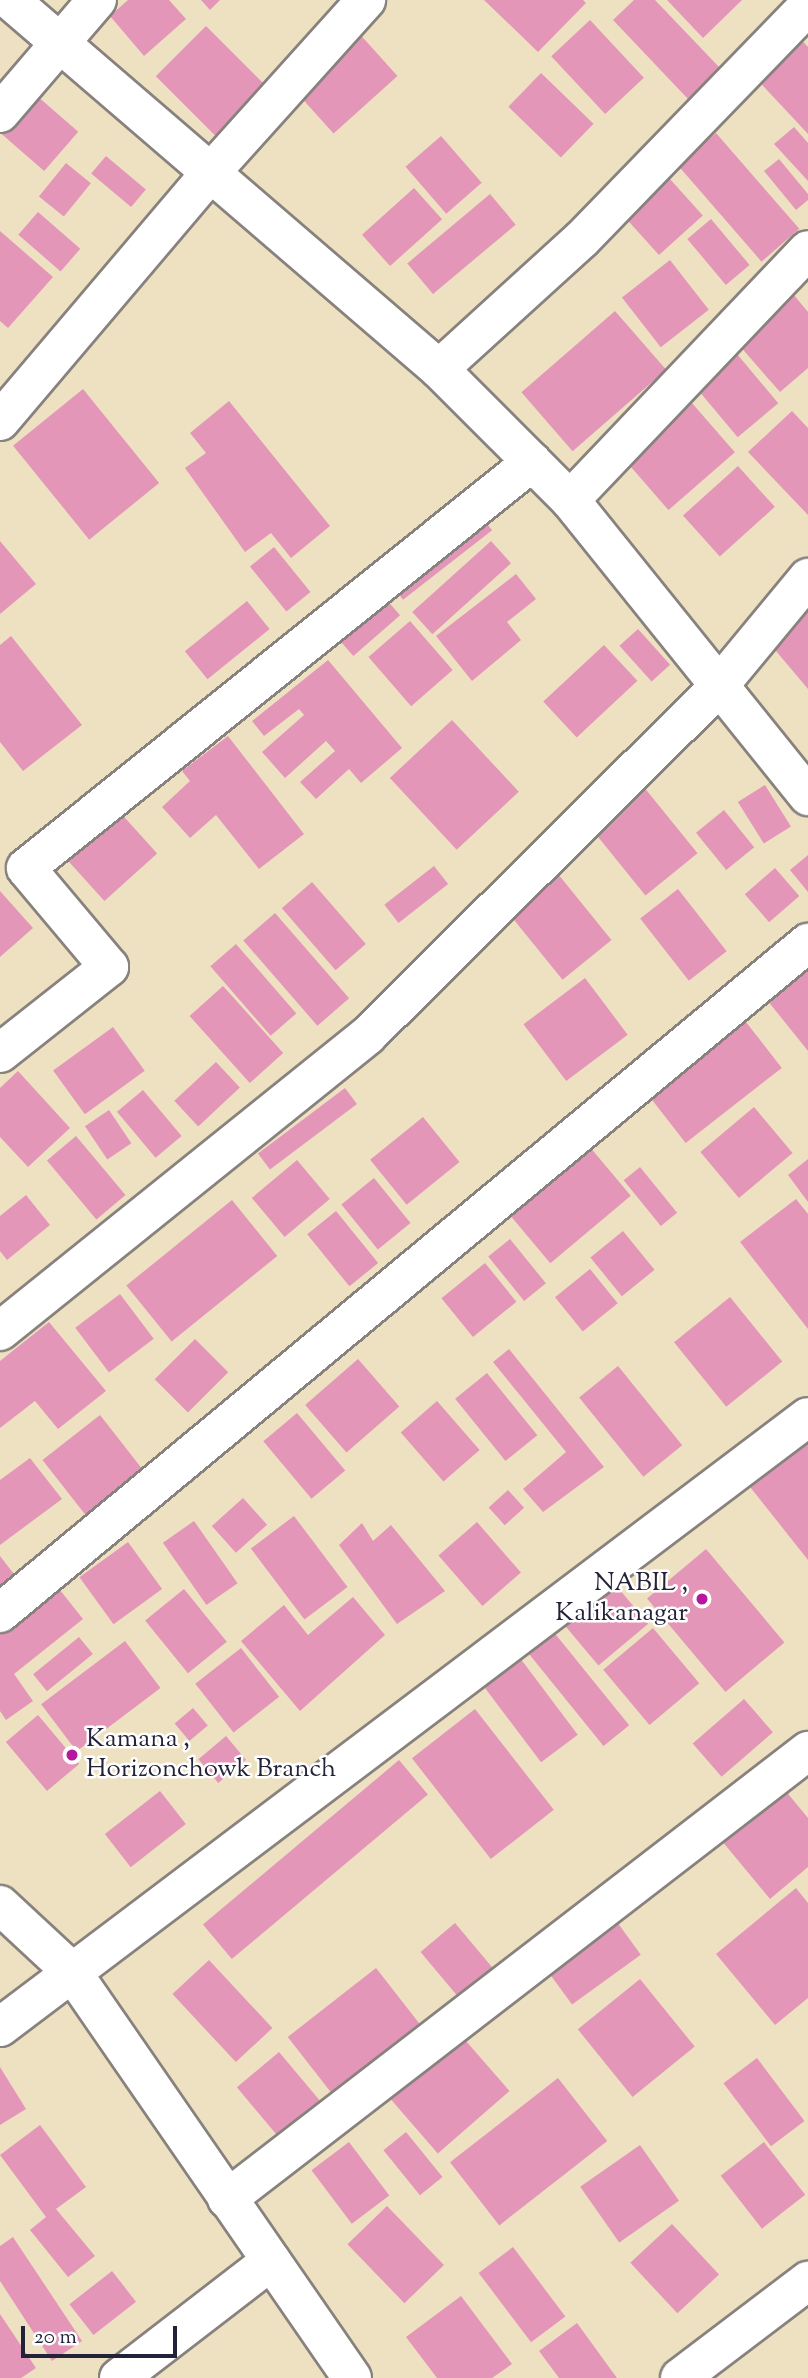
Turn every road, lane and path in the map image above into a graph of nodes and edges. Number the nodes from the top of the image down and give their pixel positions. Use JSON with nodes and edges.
{"nodes":[{"id":1,"x":10,"y":0,"type":"edge"},
{"id":2,"x":97,"y":0,"type":"edge"},
{"id":3,"x":366,"y":0,"type":"edge"},
{"id":4,"x":808,"y":6,"type":"edge"},
{"id":5,"x":58,"y":43,"type":"junction"},
{"id":6,"x":0,"y":113,"type":"edge"},
{"id":7,"x":213,"y":170,"type":"junction"},
{"id":8,"x":808,"y":250,"type":"edge"},
{"id":9,"x":439,"y":369,"type":"junction"},
{"id":10,"x":0,"y":421,"type":"edge"},
{"id":11,"x":532,"y":462,"type":"junction"},
{"id":12,"x":570,"y":500,"type":"junction"},
{"id":13,"x":808,"y":578,"type":"edge"},
{"id":14,"x":717,"y":688,"type":"junction"},
{"id":15,"x":808,"y":796,"type":"edge"},
{"id":16,"x":808,"y":943,"type":"edge"},
{"id":17,"x":0,"y":1053,"type":"edge"},
{"id":18,"x":0,"y":1331,"type":"edge"},
{"id":19,"x":808,"y":1418,"type":"edge"},
{"id":20,"x":0,"y":1613,"type":"edge"},
{"id":21,"x":808,"y":1751,"type":"edge"},
{"id":22,"x":0,"y":1905,"type":"edge"},
{"id":23,"x":72,"y":1972,"type":"junction"},
{"id":24,"x":0,"y":2027,"type":"edge"},
{"id":25,"x":227,"y":2199,"type":"junction"},
{"id":26,"x":271,"y":2261,"type":"junction"},
{"id":27,"x":808,"y":2281,"type":"edge"},
{"id":28,"x":120,"y":2378,"type":"edge"},
{"id":29,"x":352,"y":2378,"type":"edge"},
{"id":30,"x":680,"y":2378,"type":"edge"}],
"edges":[{"from":1,"to":5,"type":"street"},
{"from":2,"to":5,"type":"street"},
{"from":3,"to":7,"type":"street"},
{"from":4,"to":9,"type":"street"},
{"from":5,"to":6,"type":"street"},
{"from":5,"to":7,"type":"street"},
{"from":7,"to":9,"type":"street"},
{"from":7,"to":10,"type":"street"},
{"from":8,"to":12,"type":"street"},
{"from":9,"to":11,"type":"street"},
{"from":11,"to":12,"type":"street"},
{"from":11,"to":17,"type":"street"},
{"from":12,"to":14,"type":"street"},
{"from":13,"to":14,"type":"street"},
{"from":14,"to":15,"type":"street"},
{"from":14,"to":18,"type":"street"},
{"from":16,"to":20,"type":"street"},
{"from":19,"to":23,"type":"street"},
{"from":21,"to":25,"type":"street"},
{"from":22,"to":23,"type":"street"},
{"from":23,"to":24,"type":"street"},
{"from":23,"to":25,"type":"street"},
{"from":25,"to":26,"type":"street"},
{"from":26,"to":28,"type":"street"},
{"from":26,"to":29,"type":"street"},
{"from":27,"to":30,"type":"street"}]}
